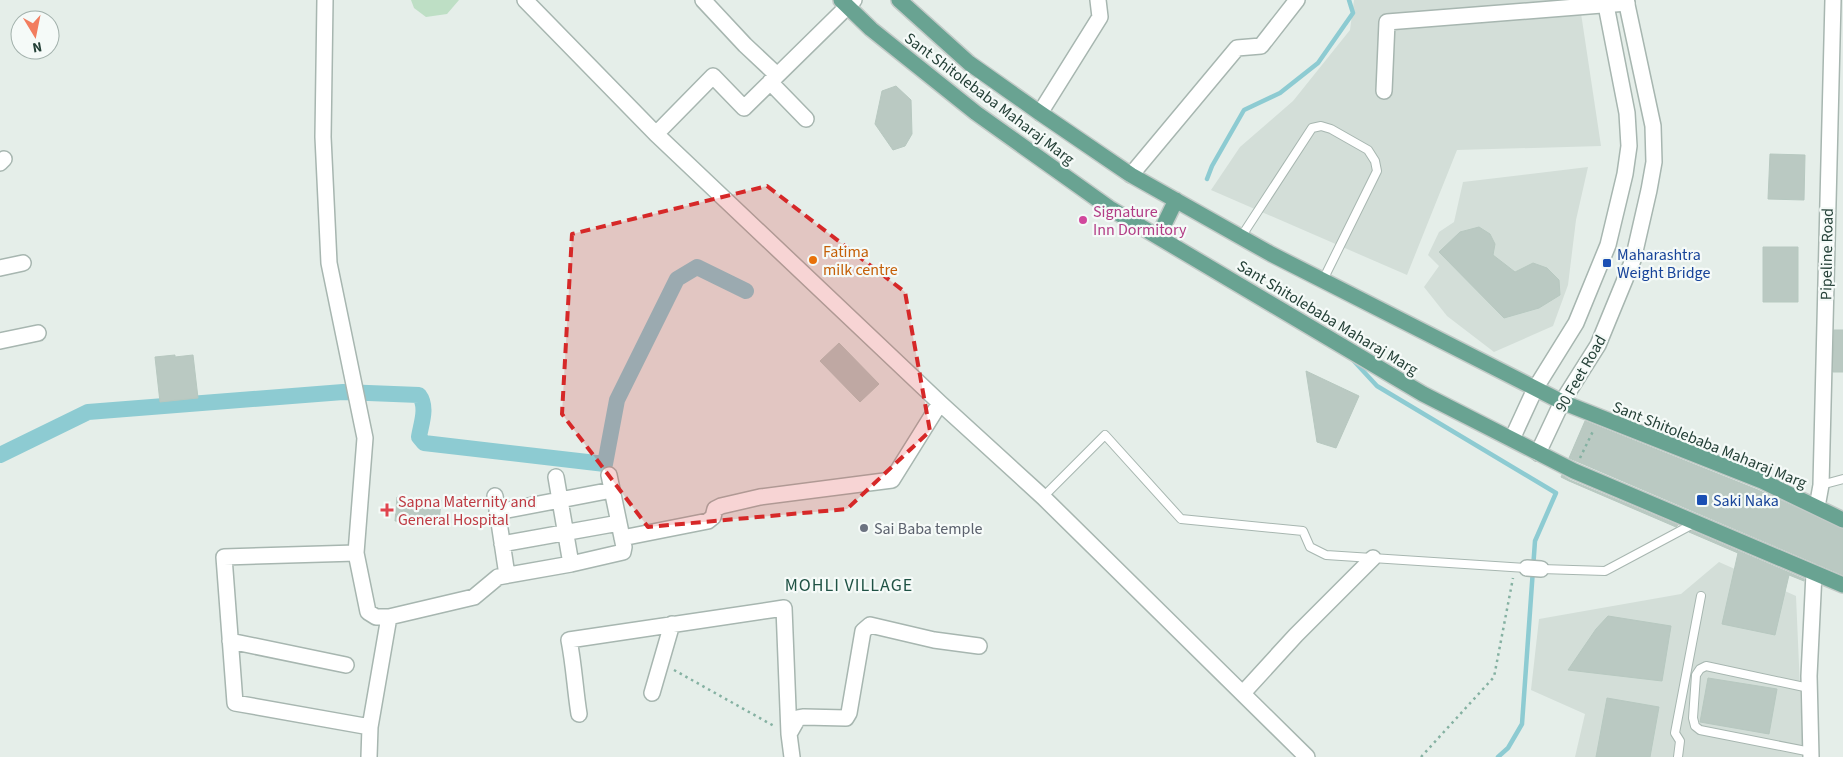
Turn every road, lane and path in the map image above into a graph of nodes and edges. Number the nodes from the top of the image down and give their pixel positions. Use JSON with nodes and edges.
{"nodes":[{"id":1,"x":325,"y":0,"type":"edge"},
{"id":2,"x":525,"y":0,"type":"edge"},
{"id":3,"x":704,"y":0,"type":"edge"},
{"id":4,"x":899,"y":0,"type":"edge"},
{"id":5,"x":1098,"y":0,"type":"edge"},
{"id":6,"x":1297,"y":0,"type":"edge"},
{"id":7,"x":1833,"y":0,"type":"edge"},
{"id":8,"x":1627,"y":1,"type":"edge"},
{"id":9,"x":847,"y":2,"type":"edge"},
{"id":10,"x":1605,"y":2,"type":"edge"},
{"id":11,"x":774,"y":79,"type":"junction"},
{"id":12,"x":1384,"y":91,"type":"dead end"},
{"id":13,"x":1040,"y":114,"type":"junction"},
{"id":14,"x":806,"y":120,"type":"dead end"},
{"id":15,"x":656,"y":134,"type":"junction"},
{"id":16,"x":1131,"y":175,"type":"junction"},
{"id":17,"x":1176,"y":200,"type":"junction"},
{"id":18,"x":1158,"y":236,"type":"junction"},
{"id":19,"x":1241,"y":237,"type":"junction"},
{"id":20,"x":23,"y":263,"type":"dead end"},
{"id":21,"x":0,"y":268,"type":"edge"},
{"id":22,"x":1323,"y":280,"type":"junction"},
{"id":23,"x":38,"y":333,"type":"dead end"},
{"id":24,"x":0,"y":341,"type":"edge"},
{"id":25,"x":1535,"y":389,"type":"junction"},
{"id":26,"x":1562,"y":402,"type":"junction"},
{"id":27,"x":940,"y":403,"type":"junction"},
{"id":28,"x":1596,"y":424,"type":"dead end"},
{"id":29,"x":1512,"y":439,"type":"junction"},
{"id":30,"x":1538,"y":453,"type":"junction"},
{"id":31,"x":1574,"y":471,"type":"junction"},
{"id":32,"x":609,"y":475,"type":"dead end"},
{"id":33,"x":556,"y":477,"type":"dead end"},
{"id":34,"x":1843,"y":479,"type":"edge"},
{"id":35,"x":1821,"y":485,"type":"junction"},
{"id":36,"x":612,"y":490,"type":"junction"},
{"id":37,"x":495,"y":496,"type":"dead end"},
{"id":38,"x":1044,"y":497,"type":"junction"},
{"id":39,"x":561,"y":501,"type":"junction"},
{"id":40,"x":1818,"y":507,"type":"junction"},
{"id":41,"x":497,"y":512,"type":"junction"},
{"id":42,"x":1843,"y":520,"type":"edge"},
{"id":43,"x":1695,"y":523,"type":"junction"},
{"id":44,"x":621,"y":530,"type":"junction"},
{"id":45,"x":566,"y":532,"type":"junction"},
{"id":46,"x":502,"y":544,"type":"junction"},
{"id":47,"x":356,"y":553,"type":"junction"},
{"id":48,"x":1373,"y":558,"type":"junction"},
{"id":49,"x":571,"y":564,"type":"junction"},
{"id":50,"x":1528,"y":568,"type":"junction"},
{"id":51,"x":1814,"y":573,"type":"junction"},
{"id":52,"x":507,"y":575,"type":"junction"},
{"id":53,"x":1843,"y":585,"type":"edge"},
{"id":54,"x":1701,"y":596,"type":"dead end"},
{"id":55,"x":390,"y":618,"type":"junction"},
{"id":56,"x":672,"y":624,"type":"junction"},
{"id":57,"x":230,"y":641,"type":"junction"},
{"id":58,"x":979,"y":646,"type":"dead end"},
{"id":59,"x":661,"y":663,"type":"junction"},
{"id":60,"x":346,"y":665,"type":"dead end"},
{"id":61,"x":1809,"y":688,"type":"junction"},
{"id":62,"x":652,"y":693,"type":"dead end"},
{"id":63,"x":1244,"y":693,"type":"junction"},
{"id":64,"x":579,"y":714,"type":"dead end"},
{"id":65,"x":370,"y":727,"type":"junction"},
{"id":66,"x":789,"y":734,"type":"junction"},
{"id":67,"x":1811,"y":755,"type":"edge"},
{"id":68,"x":369,"y":757,"type":"edge"},
{"id":69,"x":792,"y":757,"type":"edge"},
{"id":70,"x":1307,"y":757,"type":"edge"},
{"id":71,"x":1422,"y":757,"type":"edge"},
{"id":72,"x":1678,"y":757,"type":"edge"}],
"edges":[{"from":1,"to":47,"type":"street"},
{"from":2,"to":15,"type":"street"},
{"from":3,"to":11,"type":"street"},
{"from":4,"to":13,"type":"main road","name":"Sant Shitolebaba Maharaj Marg"},
{"from":5,"to":13,"type":"street"},
{"from":6,"to":16,"type":"street"},
{"from":7,"to":35,"type":"street","name":"Pipeline Road"},
{"from":8,"to":10,"type":"street"},
{"from":8,"to":26,"type":"street","name":"90 Feet Road"},
{"from":9,"to":11,"type":"street"},
{"from":9,"to":18,"type":"main road","name":"Sant Shitolebaba Maharaj Marg"},
{"from":10,"to":12,"type":"street"},
{"from":10,"to":25,"type":"street","name":"90 Feet Road"},
{"from":11,"to":14,"type":"street"},
{"from":11,"to":15,"type":"street"},
{"from":13,"to":16,"type":"main road","name":"Sant Shitolebaba Maharaj Marg"},
{"from":15,"to":27,"type":"street"},
{"from":16,"to":17,"type":"main road","name":"Sant Shitolebaba Maharaj Marg"},
{"from":17,"to":18,"type":"main road"},
{"from":17,"to":19,"type":"main road","name":"Sant Shitolebaba Maharaj Marg"},
{"from":18,"to":29,"type":"main road","name":"Sant Shitolebaba Maharaj Marg"},
{"from":19,"to":22,"type":"main road","name":"Sant Shitolebaba Maharaj Marg"},
{"from":19,"to":22,"type":"lane"},
{"from":20,"to":21,"type":"street"},
{"from":22,"to":25,"type":"main road","name":"Sant Shitolebaba Maharaj Marg"},
{"from":23,"to":24,"type":"street"},
{"from":25,"to":26,"type":"main road","name":"Sant Shitolebaba Maharaj Marg"},
{"from":25,"to":29,"type":"street","name":"90 Feet Road"},
{"from":26,"to":30,"type":"street","name":"90 Feet Road"},
{"from":26,"to":40,"type":"main road","name":"Sant Shitolebaba Maharaj Marg"},
{"from":27,"to":38,"type":"street"},
{"from":27,"to":44,"type":"street"},
{"from":28,"to":31,"type":"path"},
{"from":29,"to":30,"type":"main road","name":"Sant Shitolebaba Maharaj Marg"},
{"from":30,"to":31,"type":"main road","name":"Sant Shitolebaba Maharaj Marg"},
{"from":31,"to":43,"type":"main road","name":"Sant Shitolebaba Maharaj Marg"},
{"from":32,"to":36,"type":"street"},
{"from":33,"to":39,"type":"street"},
{"from":34,"to":35,"type":"lane"},
{"from":35,"to":40,"type":"street","name":"Pipeline Road"},
{"from":36,"to":39,"type":"street"},
{"from":36,"to":44,"type":"street"},
{"from":37,"to":41,"type":"street"},
{"from":38,"to":48,"type":"lane"},
{"from":38,"to":63,"type":"street"},
{"from":39,"to":41,"type":"street"},
{"from":39,"to":45,"type":"street"},
{"from":40,"to":42,"type":"main road","name":"Sant Shitolebaba Maharaj Marg"},
{"from":41,"to":46,"type":"street"},
{"from":43,"to":50,"type":"lane"},
{"from":43,"to":51,"type":"main road","name":"Sant Shitolebaba Maharaj Marg"},
{"from":44,"to":45,"type":"street"},
{"from":44,"to":49,"type":"street"},
{"from":45,"to":46,"type":"street"},
{"from":45,"to":49,"type":"street"},
{"from":46,"to":52,"type":"street"},
{"from":47,"to":55,"type":"street"},
{"from":47,"to":57,"type":"street"},
{"from":48,"to":50,"type":"lane"},
{"from":48,"to":63,"type":"street"},
{"from":49,"to":52,"type":"street"},
{"from":50,"to":71,"type":"path"},
{"from":51,"to":53,"type":"main road","name":"Sant Shitolebaba Maharaj Marg"},
{"from":51,"to":61,"type":"street"},
{"from":52,"to":55,"type":"street"},
{"from":54,"to":72,"type":"lane"},
{"from":55,"to":65,"type":"street"},
{"from":56,"to":59,"type":"street"},
{"from":56,"to":64,"type":"street"},
{"from":56,"to":66,"type":"street"},
{"from":57,"to":60,"type":"street"},
{"from":57,"to":65,"type":"street"},
{"from":58,"to":66,"type":"street"},
{"from":59,"to":62,"type":"street"},
{"from":59,"to":66,"type":"path"},
{"from":61,"to":67,"type":"street"},
{"from":61,"to":67,"type":"lane"},
{"from":63,"to":70,"type":"street"},
{"from":65,"to":68,"type":"street"},
{"from":66,"to":69,"type":"street"}]}
